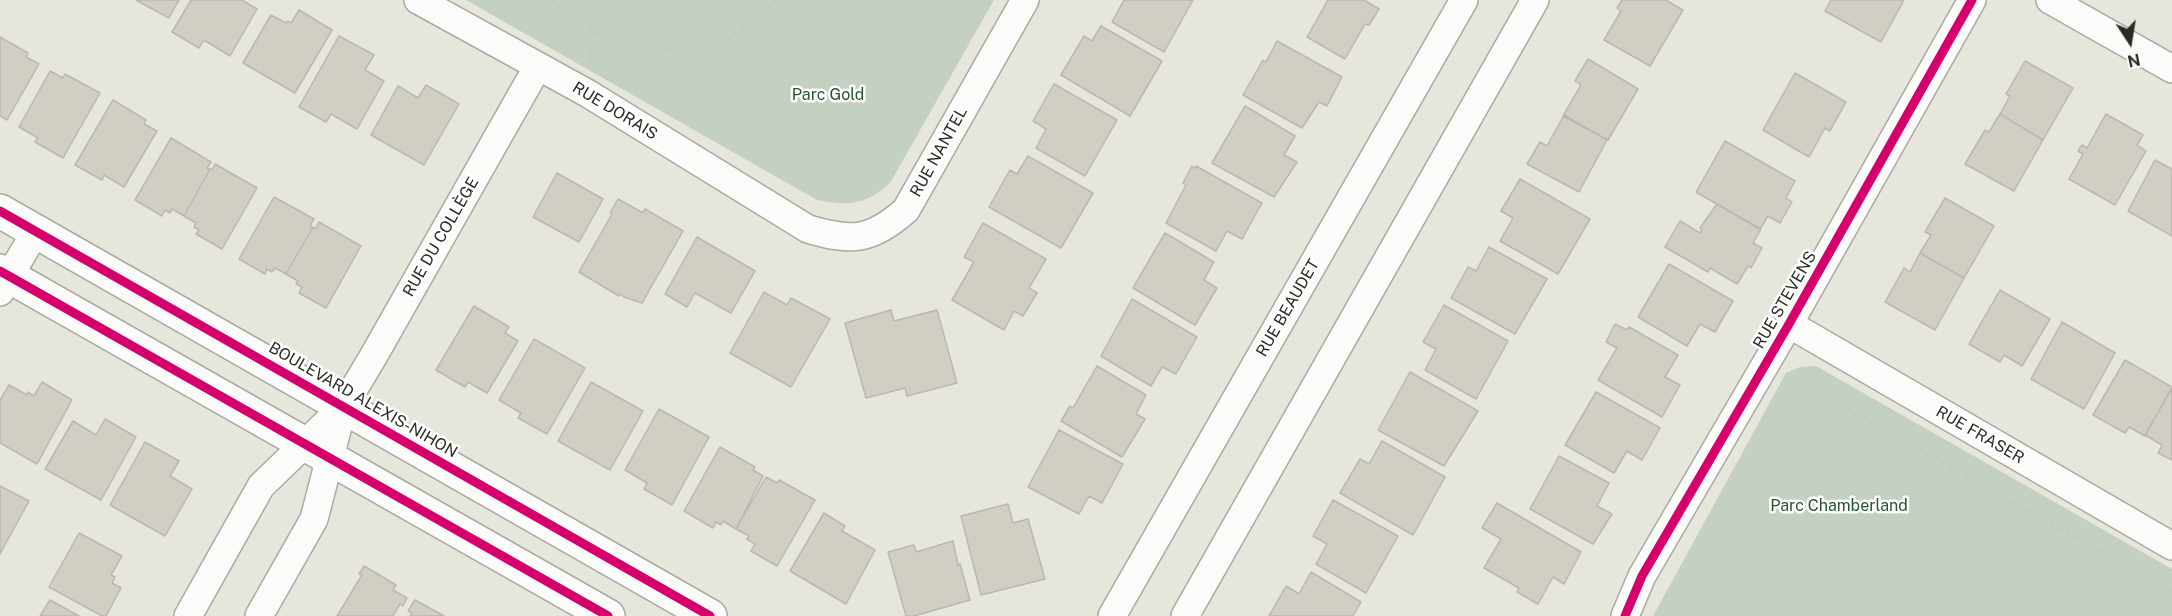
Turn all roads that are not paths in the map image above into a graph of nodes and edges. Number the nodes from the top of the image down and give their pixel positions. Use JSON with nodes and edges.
{"nodes":[{"id":1,"x":418,"y":0,"type":"edge"},
{"id":2,"x":1024,"y":0,"type":"edge"},
{"id":3,"x":1464,"y":0,"type":"edge"},
{"id":4,"x":1534,"y":0,"type":"edge"},
{"id":5,"x":1972,"y":0,"type":"edge"},
{"id":6,"x":2050,"y":0,"type":"edge"},
{"id":7,"x":538,"y":66,"type":"junction"},
{"id":8,"x":2172,"y":69,"type":"edge"},
{"id":9,"x":0,"y":211,"type":"edge"},
{"id":10,"x":808,"y":230,"type":"joint"},
{"id":11,"x":36,"y":231,"type":"junction"},
{"id":12,"x":3,"y":279,"type":"edge"},
{"id":13,"x":1788,"y":324,"type":"junction"},
{"id":14,"x":343,"y":407,"type":"junction"},
{"id":15,"x":318,"y":450,"type":"junction"},
{"id":16,"x":2172,"y":546,"type":"edge"},
{"id":17,"x":703,"y":614,"type":"edge"},
{"id":18,"x":188,"y":616,"type":"edge"},
{"id":19,"x":259,"y":616,"type":"edge"},
{"id":20,"x":608,"y":616,"type":"edge"},
{"id":21,"x":1112,"y":616,"type":"edge"},
{"id":22,"x":1185,"y":616,"type":"edge"},
{"id":23,"x":1625,"y":616,"type":"edge"}],
"edges":[{"from":1,"to":7,"type":"street","name":"RUE DORAIS"},
{"from":2,"to":10,"type":"street","name":"RUE NANTEL"},
{"from":3,"to":21,"type":"street","name":"RUE BEAUDET"},
{"from":4,"to":22,"type":"street"},
{"from":5,"to":13,"type":"street","name":"RUE STEVENS"},
{"from":6,"to":8,"type":"street"},
{"from":7,"to":10,"type":"street","name":"RUE DORAIS"},
{"from":7,"to":14,"type":"street","name":"RUE DU COLLÈGE"},
{"from":9,"to":11,"type":"street","name":"BOULEVARD ALEXIS-NIHON"},
{"from":11,"to":12,"type":"street"},
{"from":11,"to":14,"type":"street","name":"BOULEVARD ALEXIS-NIHON"},
{"from":12,"to":15,"type":"street"},
{"from":13,"to":16,"type":"street","name":"RUE FRASER"},
{"from":13,"to":23,"type":"street","name":"RUE STEVENS"},
{"from":14,"to":15,"type":"street","name":"RUE DU COLLÈGE"},
{"from":14,"to":17,"type":"street","name":"BOULEVARD ALEXIS-NIHON"},
{"from":15,"to":18,"type":"street"},
{"from":15,"to":19,"type":"street","name":"RUE DU COLLÈGE"},
{"from":15,"to":20,"type":"street"}]}
